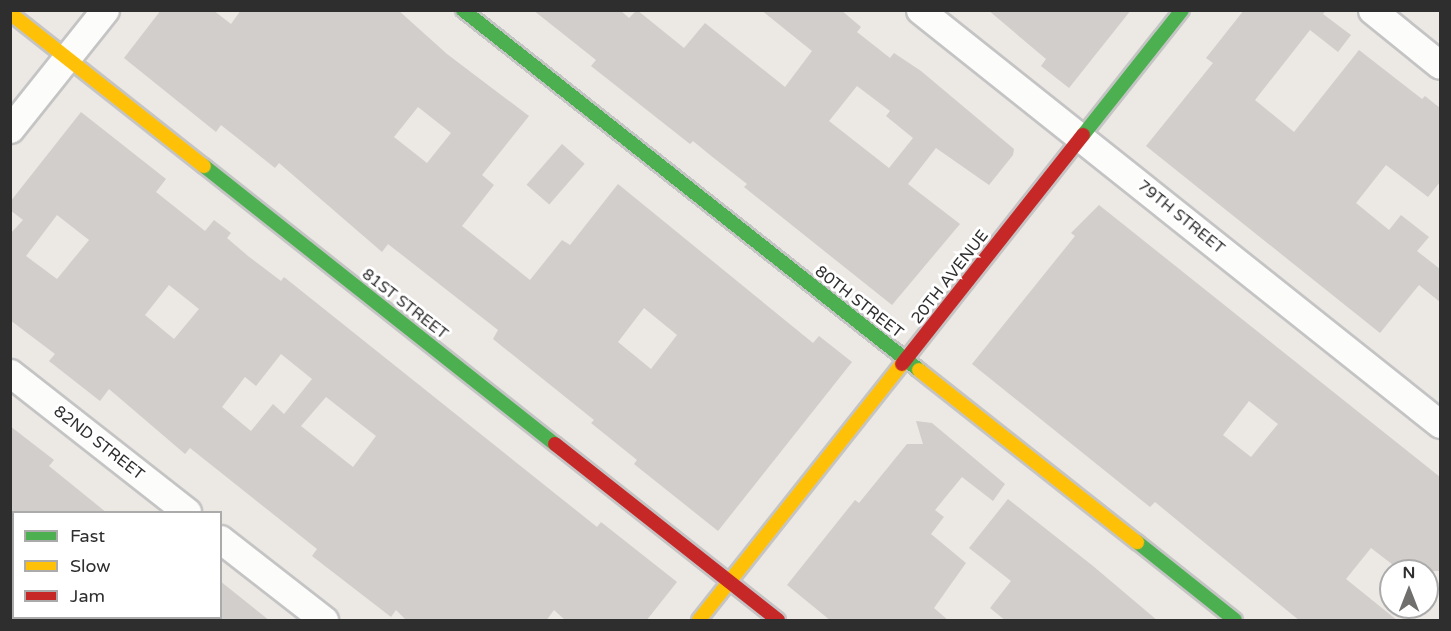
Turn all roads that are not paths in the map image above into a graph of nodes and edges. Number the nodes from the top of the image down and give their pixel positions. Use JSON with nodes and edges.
{"nodes":[{"id":1,"x":105,"y":10,"type":"edge"},
{"id":2,"x":463,"y":10,"type":"edge"},
{"id":3,"x":920,"y":10,"type":"edge"},
{"id":4,"x":1182,"y":10,"type":"edge"},
{"id":5,"x":1372,"y":10,"type":"edge"},
{"id":6,"x":10,"y":13,"type":"edge"},
{"id":7,"x":67,"y":58,"type":"junction"},
{"id":8,"x":1440,"y":64,"type":"edge"},
{"id":9,"x":10,"y":129,"type":"edge"},
{"id":10,"x":1081,"y":137,"type":"junction"},
{"id":11,"x":906,"y":360,"type":"junction"},
{"id":12,"x":10,"y":373,"type":"edge"},
{"id":13,"x":1440,"y":424,"type":"edge"},
{"id":14,"x":184,"y":511,"type":"edge"},
{"id":15,"x":222,"y":541,"type":"edge"},
{"id":16,"x":730,"y":581,"type":"junction"},
{"id":17,"x":324,"y":621,"type":"edge"},
{"id":18,"x":699,"y":621,"type":"edge"},
{"id":19,"x":778,"y":621,"type":"edge"},
{"id":20,"x":1235,"y":621,"type":"edge"}],
"edges":[{"from":1,"to":7,"type":"street"},
{"from":2,"to":11,"type":"street","name":"80TH STREET"},
{"from":3,"to":10,"type":"street","name":"79TH STREET"},
{"from":4,"to":10,"type":"street","name":"20TH AVENUE"},
{"from":5,"to":8,"type":"street"},
{"from":6,"to":7,"type":"street","name":"81ST STREET"},
{"from":7,"to":9,"type":"street"},
{"from":7,"to":16,"type":"street","name":"81ST STREET"},
{"from":10,"to":11,"type":"street","name":"20TH AVENUE"},
{"from":10,"to":13,"type":"street","name":"79TH STREET"},
{"from":11,"to":16,"type":"street","name":"20TH AVENUE"},
{"from":11,"to":20,"type":"street","name":"80TH STREET"},
{"from":12,"to":14,"type":"street","name":"82ND STREET"},
{"from":15,"to":17,"type":"street"},
{"from":16,"to":18,"type":"street","name":"20TH AVENUE"},
{"from":16,"to":19,"type":"street","name":"81ST STREET"}]}
